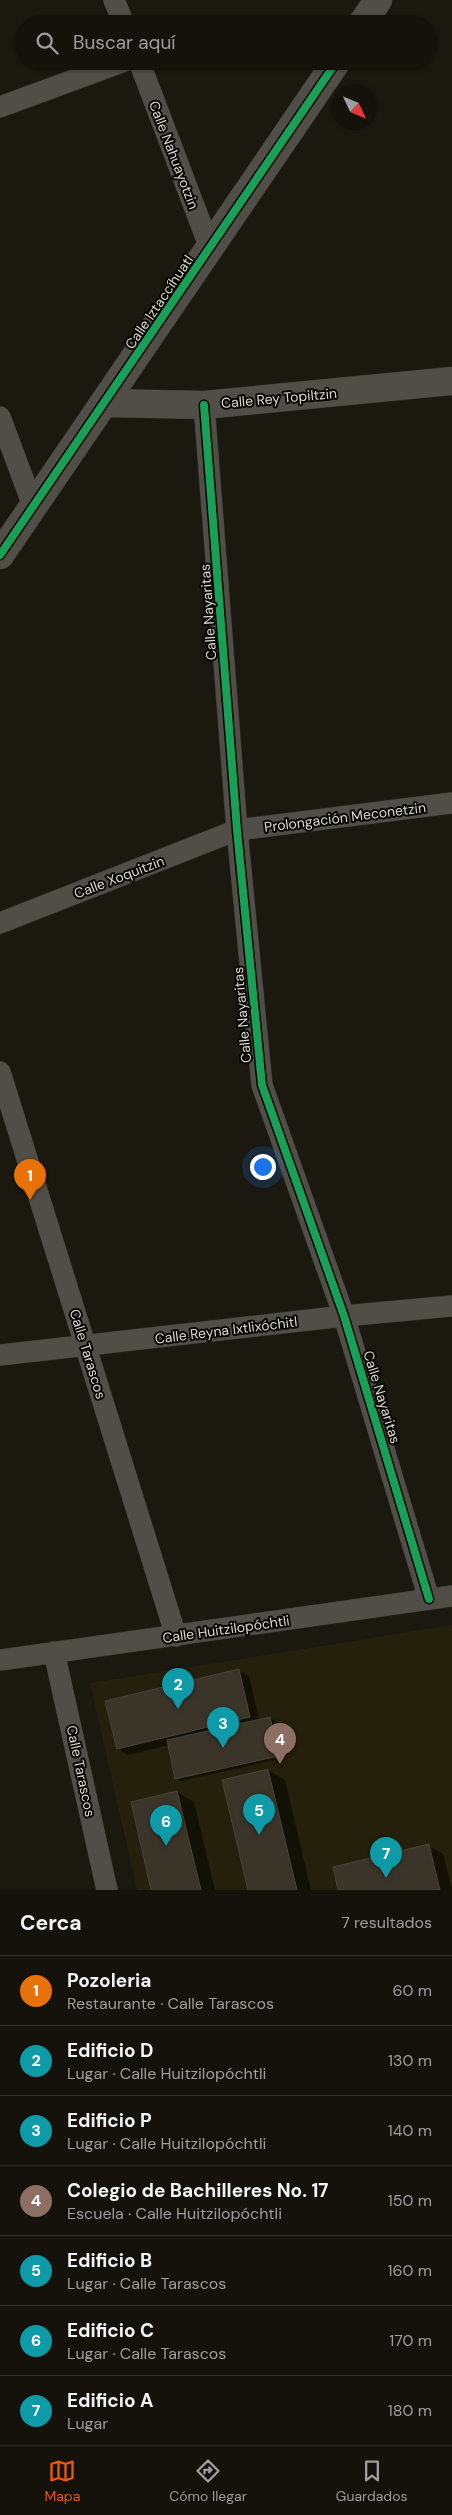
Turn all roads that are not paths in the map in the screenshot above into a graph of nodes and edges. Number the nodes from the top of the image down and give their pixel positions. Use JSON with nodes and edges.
{"nodes":[{"id":1,"x":114,"y":0,"type":"edge"},
{"id":2,"x":120,"y":15,"type":"edge"},
{"id":3,"x":101,"y":70,"type":"edge"},
{"id":4,"x":141,"y":70,"type":"edge"},
{"id":5,"x":331,"y":70,"type":"edge"},
{"id":6,"x":0,"y":107,"type":"edge"},
{"id":7,"x":210,"y":248,"type":"junction"},
{"id":8,"x":452,"y":381,"type":"edge"},
{"id":9,"x":106,"y":403,"type":"junction"},
{"id":10,"x":204,"y":405,"type":"junction"},
{"id":11,"x":0,"y":416,"type":"edge"},
{"id":12,"x":34,"y":508,"type":"junction"},
{"id":13,"x":0,"y":556,"type":"edge"},
{"id":14,"x":452,"y":803,"type":"edge"},
{"id":15,"x":237,"y":830,"type":"junction"},
{"id":16,"x":0,"y":923,"type":"edge"},
{"id":17,"x":0,"y":1072,"type":"edge"},
{"id":18,"x":452,"y":1306,"type":"edge"},
{"id":19,"x":344,"y":1316,"type":"junction"},
{"id":20,"x":86,"y":1347,"type":"junction"},
{"id":21,"x":0,"y":1355,"type":"edge"},
{"id":22,"x":452,"y":1596,"type":"edge"},
{"id":23,"x":430,"y":1598,"type":"junction"},
{"id":24,"x":176,"y":1636,"type":"junction"},
{"id":25,"x":54,"y":1652,"type":"junction"},
{"id":26,"x":0,"y":1660,"type":"edge"},
{"id":27,"x":107,"y":1890,"type":"edge"}],
"edges":[{"from":1,"to":2,"type":"street"},
{"from":3,"to":6,"type":"street"},
{"from":4,"to":7,"type":"street","name":"Calle Nahuayotzin"},
{"from":5,"to":7,"type":"street","name":"Calle Iztaccíhuatl"},
{"from":7,"to":9,"type":"street","name":"Calle Iztaccíhuatl"},
{"from":8,"to":10,"type":"street","name":"Calle Rey Topiltzin"},
{"from":9,"to":10,"type":"street","name":"Calle Rey Topiltzin"},
{"from":9,"to":12,"type":"street","name":"Calle Iztaccíhuatl"},
{"from":10,"to":15,"type":"street","name":"Calle Nayaritas"},
{"from":11,"to":12,"type":"street"},
{"from":12,"to":13,"type":"street","name":"Calle Iztaccíhuatl"},
{"from":14,"to":15,"type":"street","name":"Prolongación Meconetzin"},
{"from":15,"to":16,"type":"street","name":"Calle Xoquitzin"},
{"from":15,"to":19,"type":"street","name":"Calle Nayaritas"},
{"from":17,"to":20,"type":"street","name":"Calle Tarascos"},
{"from":18,"to":19,"type":"street","name":"Calle Reyna Ixtlixóchitl"},
{"from":19,"to":20,"type":"street","name":"Calle Reyna Ixtlixóchitl"},
{"from":19,"to":23,"type":"street","name":"Calle Nayaritas"},
{"from":20,"to":21,"type":"street","name":"Calle Reyna Ixtlixóchitl"},
{"from":20,"to":24,"type":"street","name":"Calle Tarascos"},
{"from":22,"to":23,"type":"street","name":"Calle Huitzilopóchtli"},
{"from":23,"to":24,"type":"street","name":"Calle Huitzilopóchtli"},
{"from":24,"to":25,"type":"street","name":"Calle Huitzilopóchtli"},
{"from":25,"to":26,"type":"street","name":"Calle Huitzilopóchtli"},
{"from":25,"to":27,"type":"street","name":"Calle Tarascos"}]}
